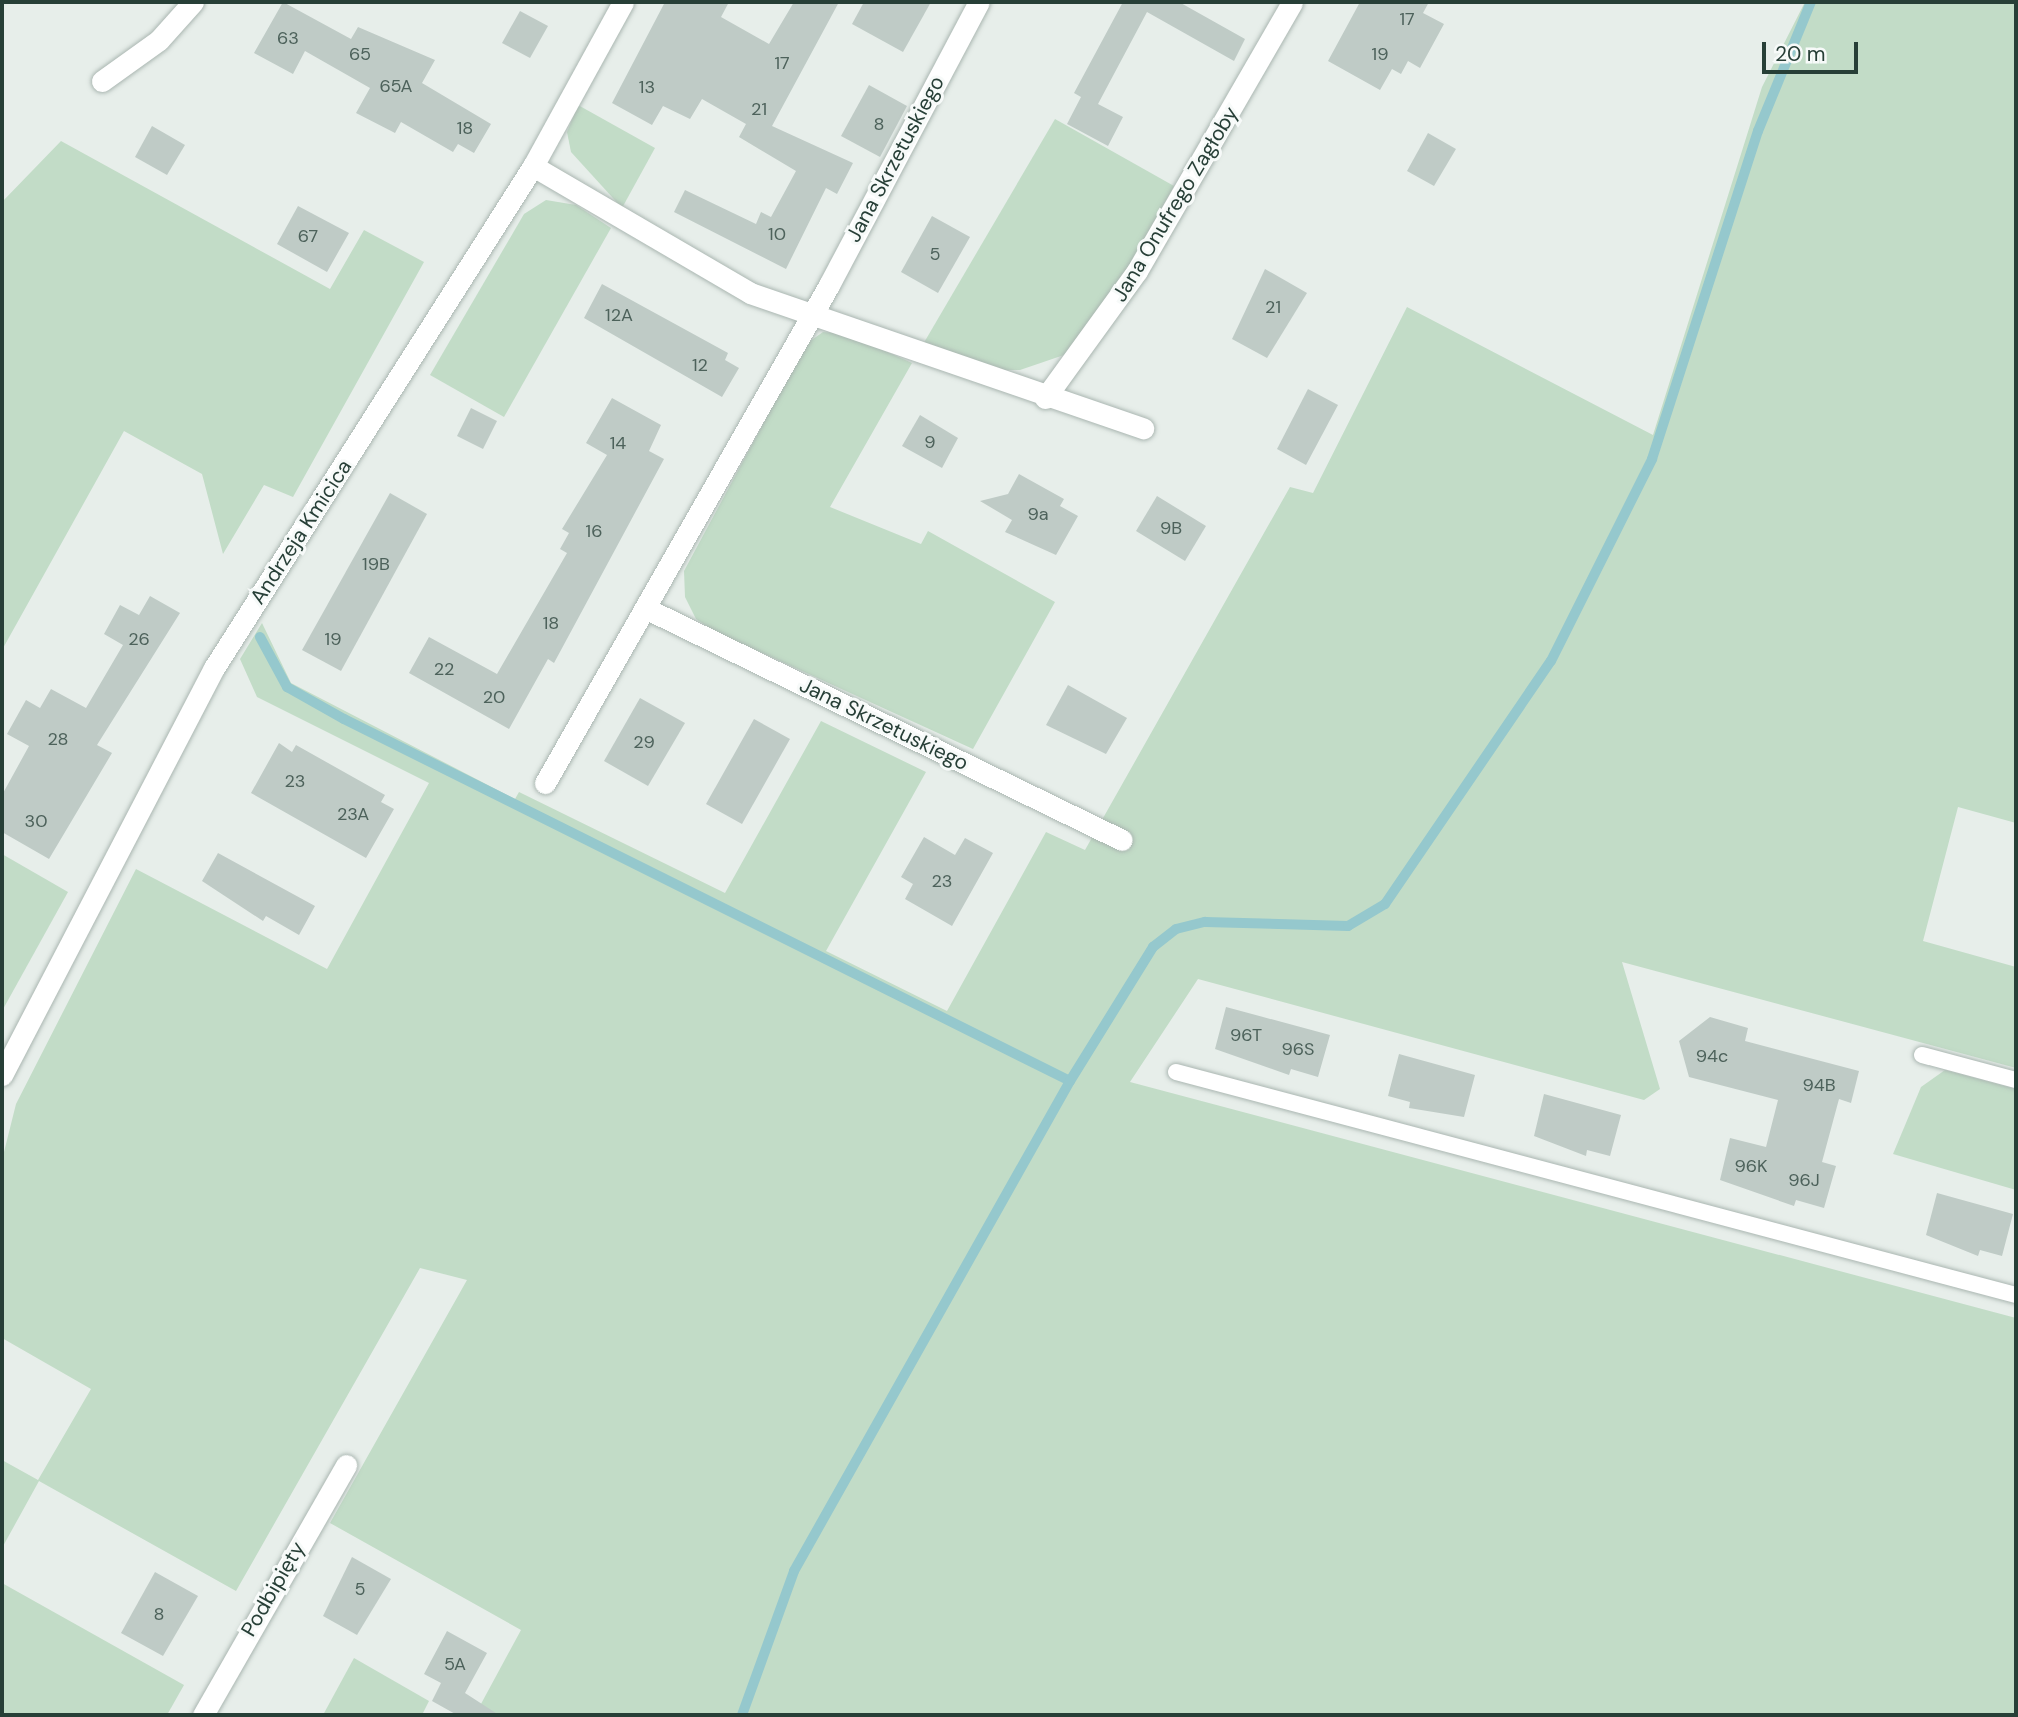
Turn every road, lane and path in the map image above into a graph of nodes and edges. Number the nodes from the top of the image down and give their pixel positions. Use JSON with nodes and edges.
{"nodes":[{"id":1,"x":193,"y":2,"type":"edge"},
{"id":2,"x":623,"y":2,"type":"edge"},
{"id":3,"x":979,"y":2,"type":"edge"},
{"id":4,"x":1292,"y":2,"type":"edge"},
{"id":5,"x":102,"y":81,"type":"dead end"},
{"id":6,"x":533,"y":166,"type":"junction"},
{"id":7,"x":810,"y":317,"type":"junction"},
{"id":8,"x":1045,"y":398,"type":"junction"},
{"id":9,"x":1143,"y":428,"type":"dead end"},
{"id":10,"x":645,"y":608,"type":"junction"},
{"id":11,"x":545,"y":783,"type":"dead end"},
{"id":12,"x":1122,"y":840,"type":"dead end"},
{"id":13,"x":1922,"y":1055,"type":"dead end"},
{"id":14,"x":1176,"y":1072,"type":"dead end"},
{"id":15,"x":2,"y":1075,"type":"edge"},
{"id":16,"x":2016,"y":1080,"type":"edge"},
{"id":17,"x":2016,"y":1295,"type":"edge"},
{"id":18,"x":346,"y":1465,"type":"dead end"},
{"id":19,"x":203,"y":1715,"type":"edge"}],
"edges":[{"from":1,"to":5,"type":"street"},
{"from":2,"to":6,"type":"street","name":"Andrzeja Kmicica"},
{"from":3,"to":7,"type":"street","name":"Jana Skrzetuskiego"},
{"from":4,"to":8,"type":"street","name":"Jana Onufrego Zagłoby"},
{"from":6,"to":7,"type":"street"},
{"from":6,"to":15,"type":"street","name":"Andrzeja Kmicica"},
{"from":7,"to":8,"type":"street"},
{"from":7,"to":10,"type":"street","name":"Jana Skrzetuskiego"},
{"from":8,"to":9,"type":"street"},
{"from":10,"to":11,"type":"street","name":"Jana Skrzetuskiego"},
{"from":10,"to":12,"type":"street","name":"Jana Skrzetuskiego"},
{"from":13,"to":16,"type":"lane"},
{"from":14,"to":17,"type":"lane"},
{"from":18,"to":19,"type":"street","name":"Podbipięty"}]}
